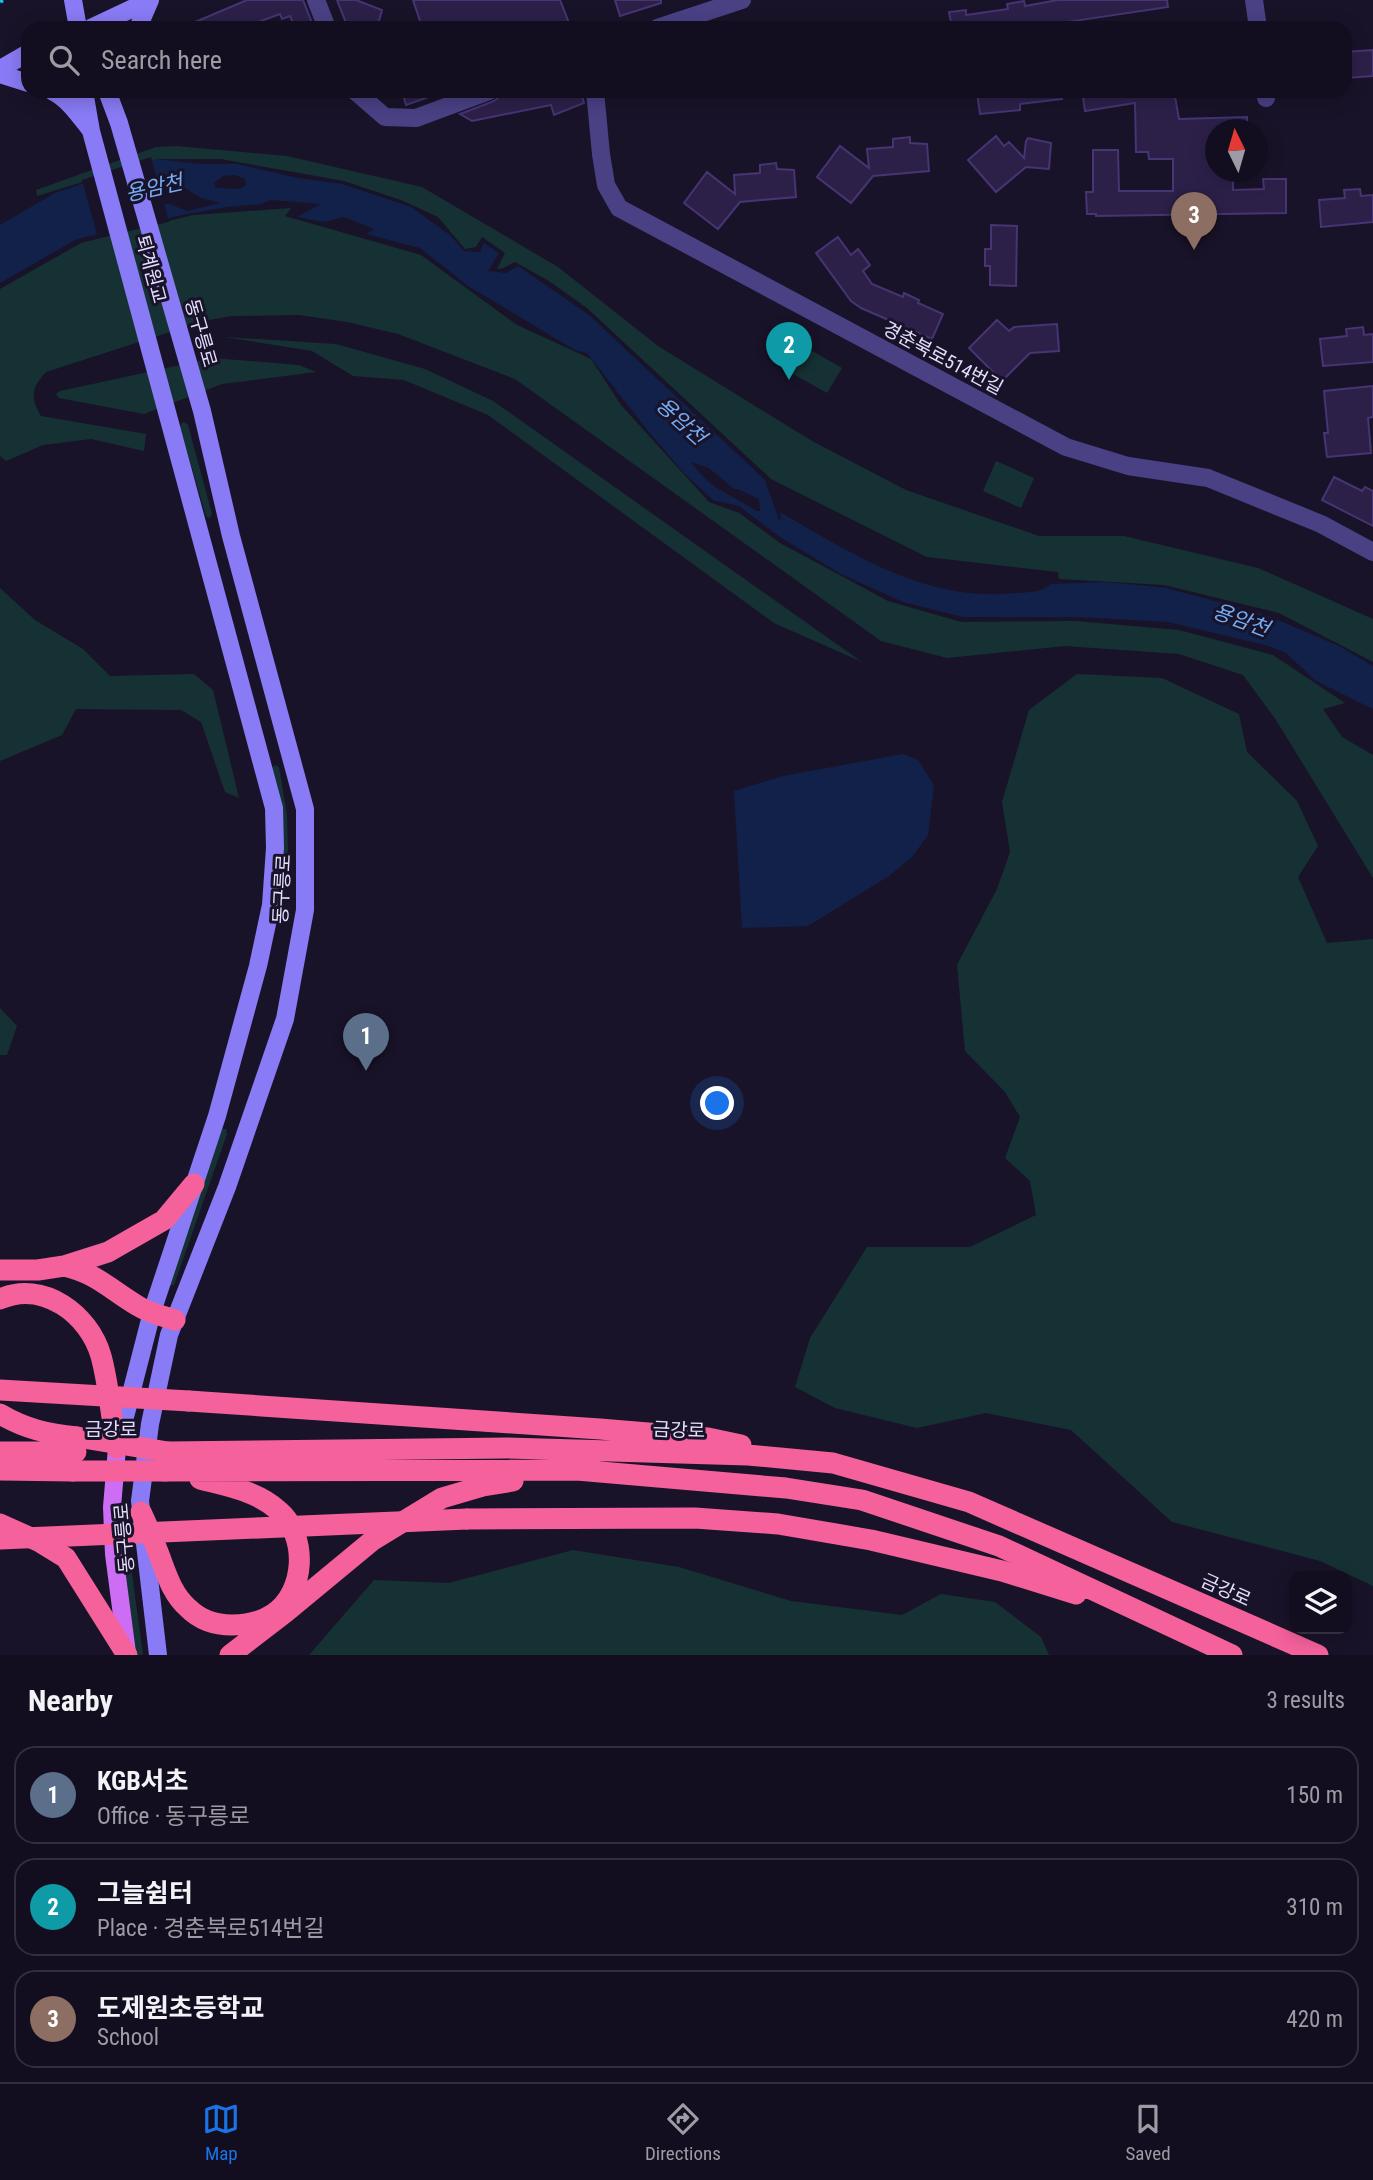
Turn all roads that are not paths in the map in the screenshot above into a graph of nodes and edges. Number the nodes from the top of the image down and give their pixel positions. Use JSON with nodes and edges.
{"nodes":[{"id":1,"x":73,"y":0,"type":"edge"},
{"id":2,"x":150,"y":0,"type":"edge"},
{"id":3,"x":316,"y":0,"type":"edge"},
{"id":4,"x":742,"y":0,"type":"edge"},
{"id":5,"x":1254,"y":0,"type":"edge"},
{"id":6,"x":77,"y":21,"type":"edge"},
{"id":7,"x":106,"y":21,"type":"edge"},
{"id":8,"x":141,"y":21,"type":"edge"},
{"id":9,"x":324,"y":21,"type":"edge"},
{"id":10,"x":678,"y":21,"type":"edge"},
{"id":11,"x":1257,"y":21,"type":"edge"},
{"id":12,"x":21,"y":57,"type":"edge"},
{"id":13,"x":0,"y":69,"type":"edge"},
{"id":14,"x":0,"y":74,"type":"edge"},
{"id":15,"x":21,"y":81,"type":"edge"},
{"id":16,"x":61,"y":98,"type":"edge"},
{"id":17,"x":85,"y":98,"type":"edge"},
{"id":18,"x":110,"y":98,"type":"edge"},
{"id":19,"x":121,"y":98,"type":"edge"},
{"id":20,"x":363,"y":98,"type":"edge"},
{"id":21,"x":469,"y":98,"type":"edge"},
{"id":22,"x":596,"y":98,"type":"edge"},
{"id":23,"x":119,"y":123,"type":"junction"},
{"id":24,"x":91,"y":131,"type":"junction"},
{"id":25,"x":170,"y":418,"type":"joint"},
{"id":26,"x":1373,"y":552,"type":"edge"},
{"id":27,"x":194,"y":1184,"type":"junction"},
{"id":28,"x":64,"y":1266,"type":"junction"},
{"id":29,"x":0,"y":1270,"type":"edge"},
{"id":30,"x":38,"y":1270,"type":"junction"},
{"id":31,"x":0,"y":1287,"type":"edge"},
{"id":32,"x":0,"y":1299,"type":"edge"},
{"id":33,"x":152,"y":1312,"type":"junction"},
{"id":34,"x":175,"y":1320,"type":"junction"},
{"id":35,"x":0,"y":1391,"type":"edge"},
{"id":36,"x":0,"y":1414,"type":"edge"},
{"id":37,"x":117,"y":1448,"type":"junction"},
{"id":38,"x":0,"y":1452,"type":"edge"},
{"id":39,"x":75,"y":1453,"type":"junction"},
{"id":40,"x":167,"y":1461,"type":"junction"},
{"id":41,"x":833,"y":1463,"type":"junction"},
{"id":42,"x":0,"y":1470,"type":"edge"},
{"id":43,"x":577,"y":1471,"type":"junction"},
{"id":44,"x":141,"y":1512,"type":"junction"},
{"id":45,"x":0,"y":1524,"type":"edge"},
{"id":46,"x":0,"y":1539,"type":"edge"},
{"id":47,"x":1153,"y":1618,"type":"junction"},
{"id":48,"x":127,"y":1655,"type":"edge"},
{"id":49,"x":158,"y":1655,"type":"edge"},
{"id":50,"x":230,"y":1655,"type":"edge"},
{"id":51,"x":1232,"y":1655,"type":"edge"},
{"id":52,"x":1318,"y":1655,"type":"edge"}],
"edges":[{"from":1,"to":6,"type":"street"},
{"from":2,"to":7,"type":"street"},
{"from":2,"to":8,"type":"street"},
{"from":3,"to":9,"type":"street"},
{"from":4,"to":10,"type":"street"},
{"from":5,"to":11,"type":"street"},
{"from":12,"to":13,"type":"street"},
{"from":14,"to":15,"type":"street"},
{"from":16,"to":24,"type":"street"},
{"from":17,"to":24,"type":"street","name":"퇴계원교"},
{"from":18,"to":23,"type":"street","name":"동구릉로"},
{"from":19,"to":23,"type":"street"},
{"from":20,"to":21,"type":"street"},
{"from":22,"to":26,"type":"street","name":"경춘북로514번길"},
{"from":23,"to":34,"type":"street","name":"동구릉로"},
{"from":24,"to":25,"type":"street","name":"퇴계원교"},
{"from":25,"to":27,"type":"street","name":"동구릉로"},
{"from":27,"to":28,"type":"highway"},
{"from":27,"to":33,"type":"street","name":"동구릉로"},
{"from":28,"to":30,"type":"highway"},
{"from":28,"to":33,"type":"highway"},
{"from":29,"to":30,"type":"highway"},
{"from":30,"to":31,"type":"highway"},
{"from":32,"to":37,"type":"highway"},
{"from":33,"to":34,"type":"highway"},
{"from":33,"to":37,"type":"street","name":"동구릉로"},
{"from":34,"to":44,"type":"street","name":"동구릉로"},
{"from":35,"to":41,"type":"highway","bridge":true},
{"from":36,"to":39,"type":"highway"},
{"from":37,"to":48,"type":"main road","name":"동구릉로"},
{"from":38,"to":39,"type":"highway","name":"금강로"},
{"from":39,"to":40,"type":"highway","name":"금강로","bridge":true},
{"from":39,"to":40,"type":"highway","bridge":true},
{"from":39,"to":42,"type":"highway","name":"금강로"},
{"from":40,"to":41,"type":"highway","name":"금강로"},
{"from":40,"to":43,"type":"highway","name":"금강로"},
{"from":40,"to":44,"type":"highway"},
{"from":41,"to":52,"type":"highway","name":"금강로"},
{"from":43,"to":47,"type":"highway","name":"금강로"},
{"from":43,"to":50,"type":"highway"},
{"from":44,"to":49,"type":"street","name":"동구릉로"},
{"from":45,"to":48,"type":"highway"},
{"from":46,"to":47,"type":"highway","bridge":true},
{"from":47,"to":51,"type":"highway","name":"금강로"}]}
